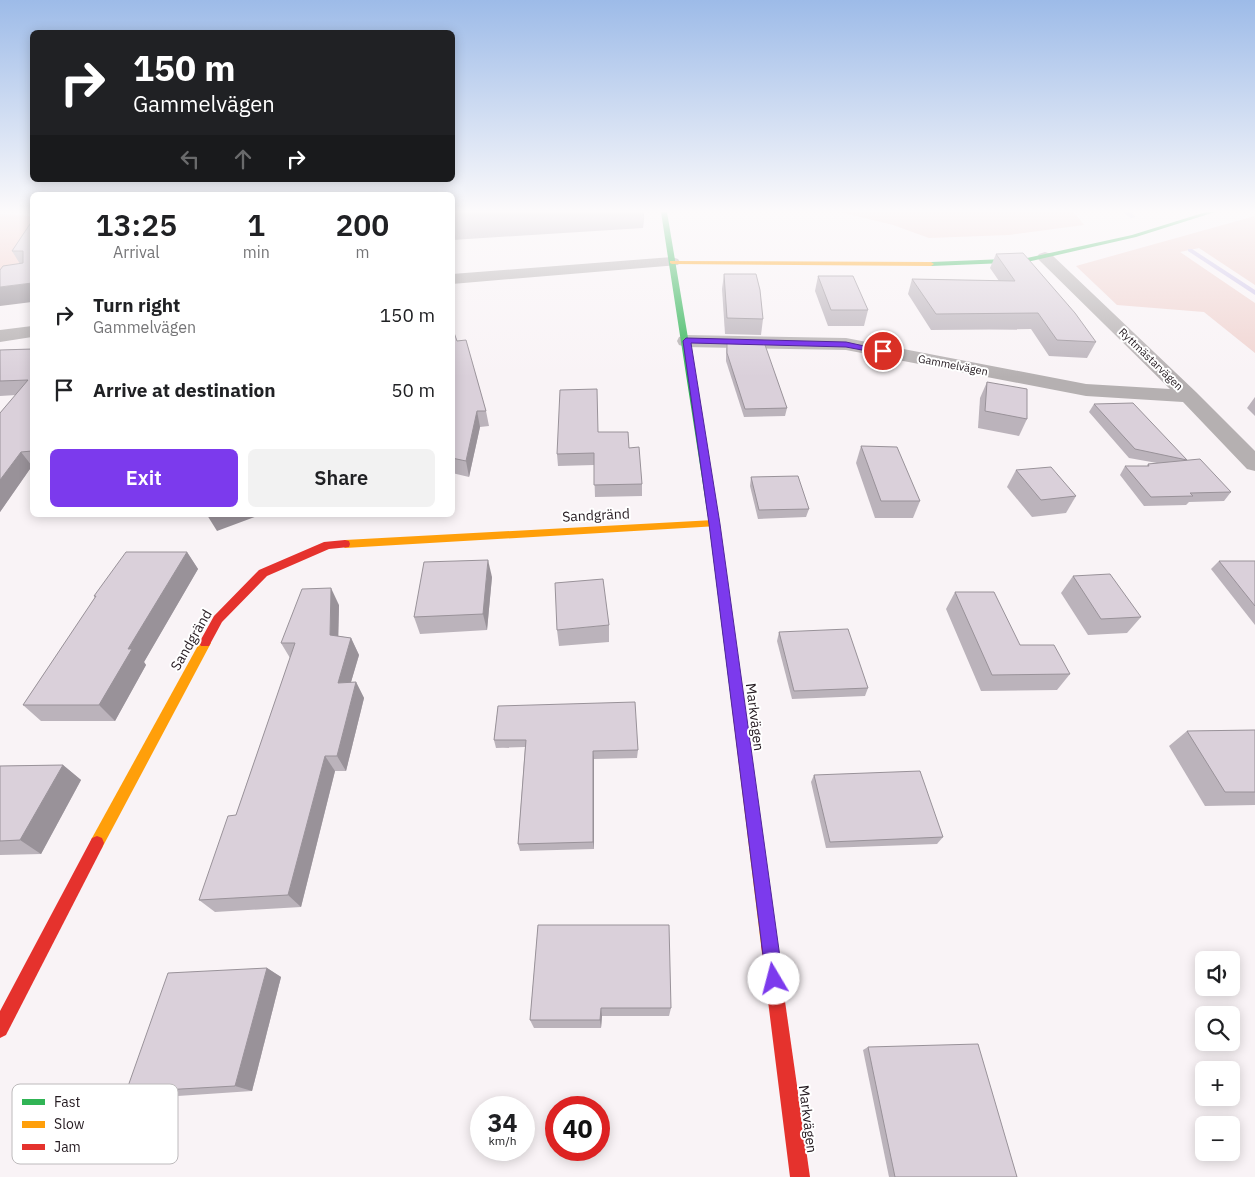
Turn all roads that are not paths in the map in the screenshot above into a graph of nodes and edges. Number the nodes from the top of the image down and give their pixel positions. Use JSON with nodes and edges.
{"nodes":[{"id":1,"x":608,"y":267,"type":"edge"},
{"id":2,"x":673,"y":267,"type":"edge"},
{"id":3,"x":1054,"y":267,"type":"edge"},
{"id":4,"x":455,"y":279,"type":"edge"},
{"id":5,"x":30,"y":332,"type":"edge"},
{"id":6,"x":0,"y":336,"type":"edge"},
{"id":7,"x":686,"y":341,"type":"junction"},
{"id":8,"x":1189,"y":396,"type":"junction"},
{"id":9,"x":1255,"y":464,"type":"edge"},
{"id":10,"x":714,"y":524,"type":"junction"},
{"id":11,"x":0,"y":1029,"type":"edge"},
{"id":12,"x":800,"y":1177,"type":"edge"}],
"edges":[{"from":1,"to":4,"type":"street"},
{"from":2,"to":7,"type":"street","name":"Markvägen"},
{"from":3,"to":8,"type":"street","name":"Ryttmästarvägen"},
{"from":5,"to":6,"type":"street"},
{"from":7,"to":8,"type":"street","name":"Gammelvägen"},
{"from":7,"to":10,"type":"street","name":"Markvägen"},
{"from":8,"to":9,"type":"street","name":"Ryttmästarvägen"},
{"from":10,"to":11,"type":"street","name":"Sandgränd"},
{"from":10,"to":12,"type":"street","name":"Markvägen"}]}
